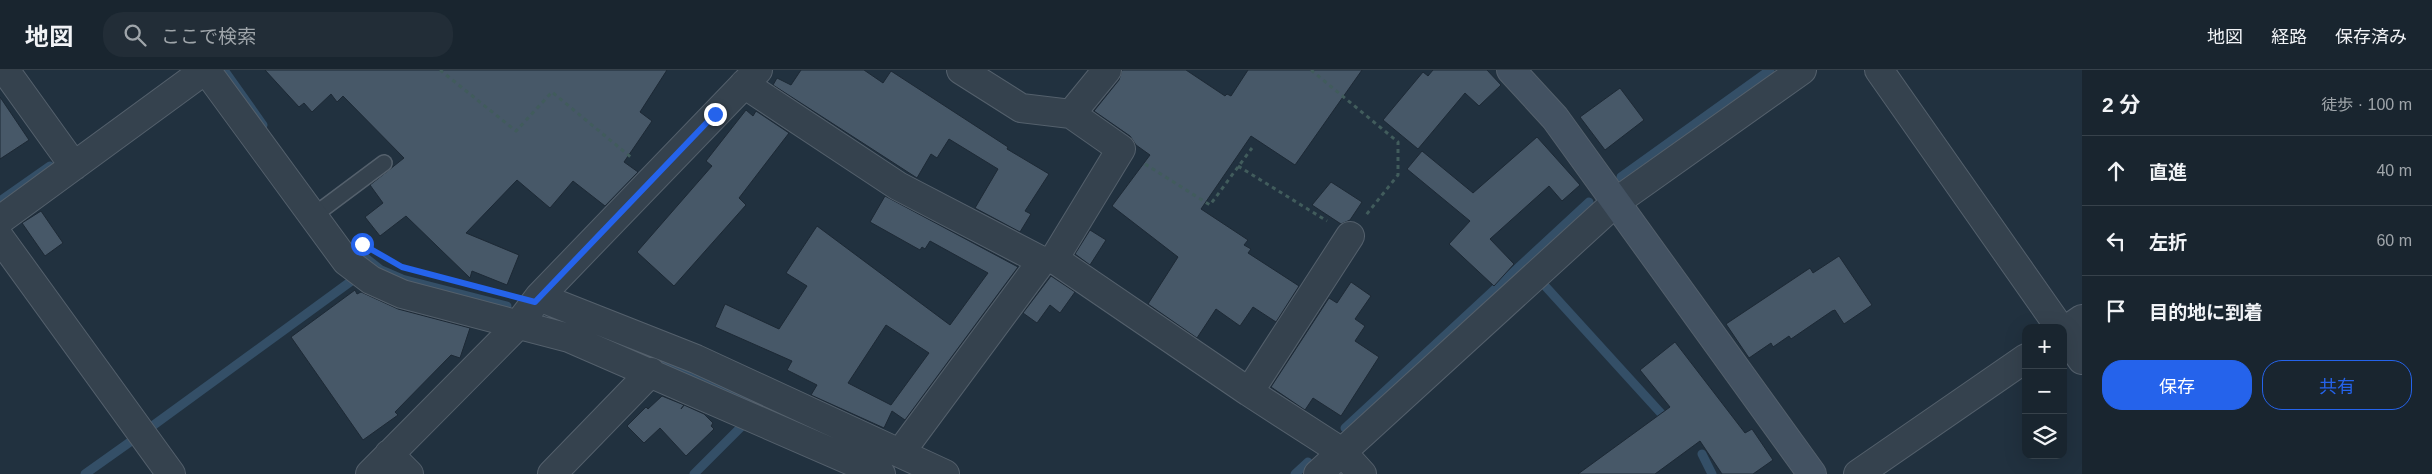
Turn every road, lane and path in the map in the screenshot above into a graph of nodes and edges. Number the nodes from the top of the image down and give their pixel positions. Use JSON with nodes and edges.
{"nodes":[{"id":1,"x":5,"y":70,"type":"edge"},
{"id":2,"x":206,"y":70,"type":"edge"},
{"id":3,"x":440,"y":70,"type":"edge"},
{"id":4,"x":960,"y":70,"type":"edge"},
{"id":5,"x":1107,"y":70,"type":"edge"},
{"id":6,"x":1311,"y":70,"type":"edge"},
{"id":7,"x":1511,"y":70,"type":"edge"},
{"id":8,"x":1802,"y":70,"type":"edge"},
{"id":9,"x":1878,"y":70,"type":"edge"},
{"id":10,"x":751,"y":77,"type":"edge"},
{"id":11,"x":1071,"y":114,"type":"junction"},
{"id":12,"x":1252,"y":148,"type":"dead end"},
{"id":13,"x":1121,"y":149,"type":"junction"},
{"id":14,"x":384,"y":162,"type":"dead end"},
{"id":15,"x":74,"y":166,"type":"junction"},
{"id":16,"x":1238,"y":166,"type":"junction"},
{"id":17,"x":654,"y":177,"type":"junction"},
{"id":18,"x":1616,"y":202,"type":"junction"},
{"id":19,"x":314,"y":216,"type":"junction"},
{"id":20,"x":0,"y":220,"type":"edge"},
{"id":21,"x":1350,"y":236,"type":"junction"},
{"id":22,"x":0,"y":238,"type":"edge"},
{"id":23,"x":1048,"y":260,"type":"junction"},
{"id":24,"x":539,"y":297,"type":"junction"},
{"id":25,"x":2082,"y":320,"type":"edge"},
{"id":26,"x":2057,"y":324,"type":"edge"},
{"id":27,"x":517,"y":326,"type":"junction"},
{"id":28,"x":2067,"y":330,"type":"edge"},
{"id":29,"x":2067,"y":339,"type":"edge"},
{"id":30,"x":2082,"y":360,"type":"edge"},
{"id":31,"x":2022,"y":361,"type":"edge"},
{"id":32,"x":651,"y":372,"type":"junction"},
{"id":33,"x":1249,"y":392,"type":"junction"},
{"id":34,"x":1342,"y":452,"type":"junction"},
{"id":35,"x":389,"y":454,"type":"junction"},
{"id":36,"x":882,"y":459,"type":"edge"},
{"id":37,"x":837,"y":466,"type":"edge"},
{"id":38,"x":171,"y":474,"type":"edge"},
{"id":39,"x":370,"y":474,"type":"edge"},
{"id":40,"x":410,"y":474,"type":"edge"},
{"id":41,"x":552,"y":474,"type":"edge"},
{"id":42,"x":945,"y":474,"type":"edge"},
{"id":43,"x":1318,"y":474,"type":"edge"},
{"id":44,"x":1362,"y":474,"type":"edge"},
{"id":45,"x":1812,"y":474,"type":"edge"},
{"id":46,"x":1858,"y":474,"type":"edge"}],
"edges":[{"from":1,"to":15,"type":"street"},
{"from":2,"to":15,"type":"street"},
{"from":2,"to":19,"type":"street"},
{"from":3,"to":17,"type":"path"},
{"from":4,"to":11,"type":"street"},
{"from":5,"to":11,"type":"street"},
{"from":6,"to":21,"type":"path"},
{"from":7,"to":18,"type":"street"},
{"from":8,"to":18,"type":"street"},
{"from":9,"to":26,"type":"street"},
{"from":10,"to":17,"type":"street"},
{"from":10,"to":23,"type":"street"},
{"from":11,"to":13,"type":"street"},
{"from":12,"to":16,"type":"path"},
{"from":13,"to":16,"type":"path"},
{"from":13,"to":23,"type":"street"},
{"from":14,"to":19,"type":"lane"},
{"from":15,"to":20,"type":"street"},
{"from":16,"to":21,"type":"path"},
{"from":17,"to":24,"type":"street"},
{"from":18,"to":34,"type":"street"},
{"from":18,"to":45,"type":"street"},
{"from":19,"to":27,"type":"street"},
{"from":21,"to":33,"type":"street"},
{"from":22,"to":38,"type":"street"},
{"from":23,"to":33,"type":"street"},
{"from":23,"to":36,"type":"street"},
{"from":24,"to":27,"type":"street"},
{"from":24,"to":36,"type":"street"},
{"from":25,"to":28,"type":"street"},
{"from":27,"to":32,"type":"street"},
{"from":27,"to":35,"type":"street"},
{"from":29,"to":30,"type":"street"},
{"from":31,"to":46,"type":"street"},
{"from":32,"to":37,"type":"street"},
{"from":32,"to":41,"type":"street"},
{"from":33,"to":34,"type":"street"},
{"from":34,"to":43,"type":"street"},
{"from":34,"to":44,"type":"street"},
{"from":35,"to":39,"type":"street"},
{"from":35,"to":40,"type":"street"},
{"from":36,"to":37,"type":"street"},
{"from":36,"to":42,"type":"street"}]}
